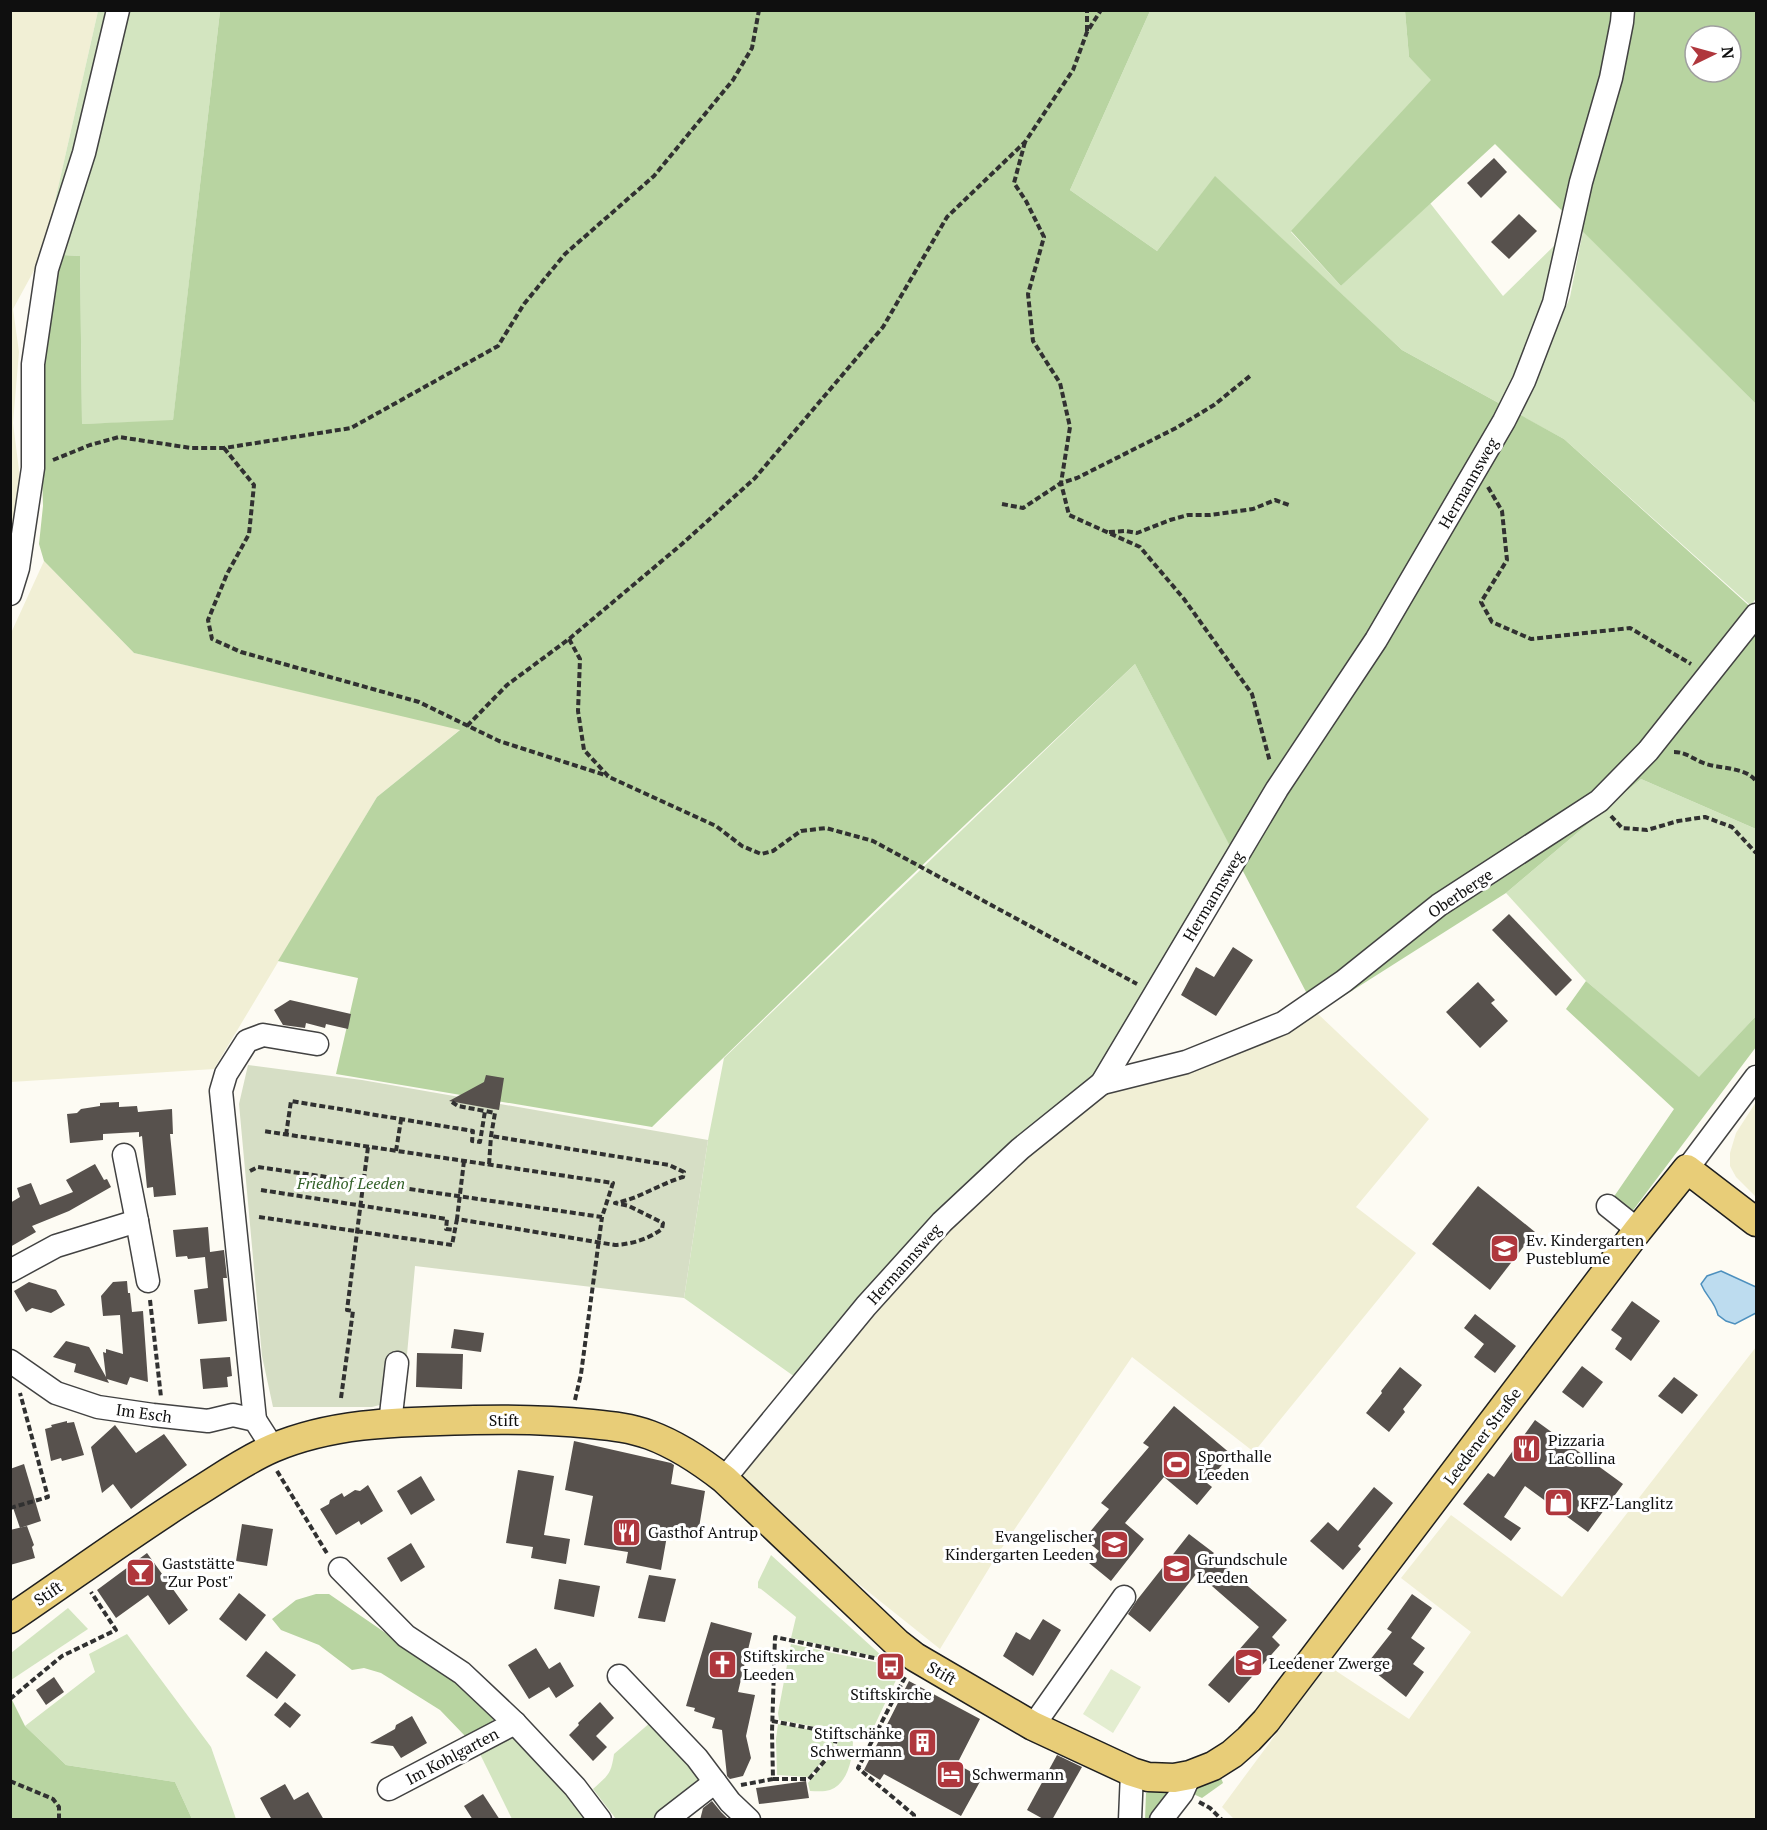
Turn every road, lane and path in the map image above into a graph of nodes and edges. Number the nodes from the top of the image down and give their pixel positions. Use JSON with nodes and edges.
{"nodes":[{"id":1,"x":118,"y":10,"type":"edge"},
{"id":2,"x":759,"y":10,"type":"edge"},
{"id":3,"x":1087,"y":10,"type":"edge"},
{"id":4,"x":1101,"y":10,"type":"edge"},
{"id":5,"x":1623,"y":10,"type":"edge"},
{"id":6,"x":1087,"y":32,"type":"junction"},
{"id":7,"x":1025,"y":142,"type":"junction"},
{"id":8,"x":1250,"y":376,"type":"dead end"},
{"id":9,"x":224,"y":448,"type":"junction"},
{"id":10,"x":33,"y":468,"type":"junction"},
{"id":11,"x":1477,"y":468,"type":"junction"},
{"id":12,"x":1061,"y":483,"type":"junction"},
{"id":13,"x":1002,"y":504,"type":"dead end"},
{"id":14,"x":1289,"y":505,"type":"dead end"},
{"id":15,"x":1108,"y":532,"type":"junction"},
{"id":16,"x":10,"y":594,"type":"edge"},
{"id":17,"x":1756,"y":615,"type":"edge"},
{"id":18,"x":569,"y":639,"type":"junction"},
{"id":19,"x":1710,"y":673,"type":"junction"},
{"id":20,"x":467,"y":726,"type":"junction"},
{"id":21,"x":1648,"y":752,"type":"junction"},
{"id":22,"x":609,"y":777,"type":"junction"},
{"id":23,"x":1756,"y":781,"type":"edge"},
{"id":24,"x":1278,"y":789,"type":"junction"},
{"id":25,"x":1599,"y":801,"type":"junction"},
{"id":26,"x":1756,"y":853,"type":"edge"},
{"id":27,"x":1155,"y":993,"type":"junction"},
{"id":28,"x":317,"y":1044,"type":"dead end"},
{"id":29,"x":1756,"y":1077,"type":"edge"},
{"id":30,"x":1102,"y":1083,"type":"junction"},
{"id":31,"x":452,"y":1102,"type":"dead end"},
{"id":32,"x":485,"y":1111,"type":"junction"},
{"id":33,"x":401,"y":1120,"type":"junction"},
{"id":34,"x":263,"y":1131,"type":"dead end"},
{"id":35,"x":286,"y":1135,"type":"junction"},
{"id":36,"x":491,"y":1136,"type":"junction"},
{"id":37,"x":368,"y":1147,"type":"junction"},
{"id":38,"x":396,"y":1151,"type":"junction"},
{"id":39,"x":124,"y":1155,"type":"dead end"},
{"id":40,"x":464,"y":1161,"type":"junction"},
{"id":41,"x":489,"y":1165,"type":"junction"},
{"id":42,"x":1687,"y":1168,"type":"junction"},
{"id":43,"x":247,"y":1173,"type":"dead end"},
{"id":44,"x":363,"y":1182,"type":"junction"},
{"id":45,"x":261,"y":1190,"type":"dead end"},
{"id":46,"x":459,"y":1196,"type":"junction"},
{"id":47,"x":608,"y":1201,"type":"junction"},
{"id":48,"x":615,"y":1203,"type":"junction"},
{"id":49,"x":360,"y":1205,"type":"junction"},
{"id":50,"x":1608,"y":1206,"type":"dead end"},
{"id":51,"x":259,"y":1217,"type":"dead end"},
{"id":52,"x":602,"y":1217,"type":"junction"},
{"id":53,"x":457,"y":1219,"type":"junction"},
{"id":54,"x":137,"y":1221,"type":"junction"},
{"id":55,"x":1756,"y":1222,"type":"edge"},
{"id":56,"x":455,"y":1230,"type":"junction"},
{"id":57,"x":1638,"y":1230,"type":"junction"},
{"id":58,"x":357,"y":1231,"type":"junction"},
{"id":59,"x":600,"y":1242,"type":"junction"},
{"id":60,"x":10,"y":1271,"type":"edge"},
{"id":61,"x":148,"y":1281,"type":"joint"},
{"id":62,"x":11,"y":1362,"type":"edge"},
{"id":63,"x":397,"y":1363,"type":"dead end"},
{"id":64,"x":581,"y":1374,"type":"dead end"},
{"id":65,"x":341,"y":1398,"type":"dead end"},
{"id":66,"x":163,"y":1416,"type":"junction"},
{"id":67,"x":255,"y":1420,"type":"junction"},
{"id":68,"x":390,"y":1423,"type":"junction"},
{"id":69,"x":270,"y":1449,"type":"junction"},
{"id":70,"x":724,"y":1479,"type":"junction"},
{"id":71,"x":10,"y":1508,"type":"edge"},
{"id":72,"x":340,"y":1569,"type":"joint"},
{"id":73,"x":79,"y":1572,"type":"junction"},
{"id":74,"x":1124,"y":1597,"type":"dead end"},
{"id":75,"x":10,"y":1619,"type":"edge"},
{"id":76,"x":915,"y":1657,"type":"junction"},
{"id":77,"x":619,"y":1676,"type":"dead end"},
{"id":78,"x":10,"y":1699,"type":"edge"},
{"id":79,"x":772,"y":1721,"type":"junction"},
{"id":80,"x":515,"y":1723,"type":"junction"},
{"id":81,"x":1032,"y":1726,"type":"junction"},
{"id":82,"x":837,"y":1732,"type":"junction"},
{"id":83,"x":873,"y":1740,"type":"junction"},
{"id":84,"x":1132,"y":1772,"type":"junction"},
{"id":85,"x":773,"y":1779,"type":"junction"},
{"id":86,"x":10,"y":1781,"type":"edge"},
{"id":87,"x":715,"y":1782,"type":"junction"},
{"id":88,"x":1186,"y":1784,"type":"junction"},
{"id":89,"x":389,"y":1789,"type":"dead end"},
{"id":90,"x":59,"y":1820,"type":"edge"},
{"id":91,"x":600,"y":1820,"type":"edge"},
{"id":92,"x":666,"y":1820,"type":"edge"},
{"id":93,"x":749,"y":1820,"type":"edge"},
{"id":94,"x":914,"y":1820,"type":"edge"},
{"id":95,"x":1130,"y":1820,"type":"edge"},
{"id":96,"x":1161,"y":1820,"type":"edge"},
{"id":97,"x":1222,"y":1820,"type":"edge"}],
"edges":[{"from":1,"to":10,"type":"street"},
{"from":2,"to":9,"type":"path"},
{"from":3,"to":6,"type":"path"},
{"from":4,"to":6,"type":"path"},
{"from":5,"to":11,"type":"street","name":"Hermannsweg"},
{"from":6,"to":7,"type":"path"},
{"from":7,"to":12,"type":"path"},
{"from":7,"to":18,"type":"path"},
{"from":8,"to":12,"type":"path"},
{"from":9,"to":10,"type":"path"},
{"from":9,"to":20,"type":"path"},
{"from":10,"to":16,"type":"street"},
{"from":11,"to":19,"type":"path"},
{"from":11,"to":24,"type":"street","name":"Hermannsweg"},
{"from":12,"to":13,"type":"path"},
{"from":12,"to":15,"type":"path"},
{"from":14,"to":15,"type":"path"},
{"from":15,"to":24,"type":"path"},
{"from":17,"to":19,"type":"street","name":"Oberberge"},
{"from":18,"to":20,"type":"path"},
{"from":18,"to":22,"type":"path"},
{"from":19,"to":21,"type":"street","name":"Oberberge"},
{"from":20,"to":22,"type":"path"},
{"from":21,"to":23,"type":"path"},
{"from":21,"to":25,"type":"street","name":"Oberberge"},
{"from":22,"to":27,"type":"path"},
{"from":24,"to":27,"type":"street","name":"Hermannsweg"},
{"from":25,"to":26,"type":"path"},
{"from":25,"to":30,"type":"street","name":"Oberberge"},
{"from":27,"to":30,"type":"street","name":"Hermannsweg"},
{"from":28,"to":67,"type":"street"},
{"from":29,"to":42,"type":"street","name":"Leedener Straße"},
{"from":30,"to":70,"type":"street","name":"Hermannsweg"},
{"from":31,"to":32,"type":"path"},
{"from":32,"to":33,"type":"path"},
{"from":32,"to":36,"type":"path"},
{"from":33,"to":35,"type":"path"},
{"from":33,"to":38,"type":"path"},
{"from":34,"to":35,"type":"path"},
{"from":35,"to":37,"type":"path"},
{"from":36,"to":41,"type":"path"},
{"from":36,"to":48,"type":"path"},
{"from":37,"to":38,"type":"path"},
{"from":37,"to":44,"type":"path"},
{"from":38,"to":40,"type":"path"},
{"from":39,"to":54,"type":"street"},
{"from":40,"to":41,"type":"path"},
{"from":40,"to":46,"type":"path"},
{"from":41,"to":47,"type":"path"},
{"from":42,"to":55,"type":"main road"},
{"from":42,"to":57,"type":"main road","name":"Leedener Straße"},
{"from":43,"to":44,"type":"path"},
{"from":44,"to":46,"type":"path"},
{"from":44,"to":49,"type":"path"},
{"from":45,"to":49,"type":"path"},
{"from":46,"to":52,"type":"path"},
{"from":46,"to":53,"type":"path"},
{"from":47,"to":48,"type":"path"},
{"from":47,"to":52,"type":"path"},
{"from":48,"to":59,"type":"path"},
{"from":49,"to":56,"type":"path"},
{"from":49,"to":58,"type":"path"},
{"from":50,"to":57,"type":"street"},
{"from":51,"to":58,"type":"path"},
{"from":52,"to":59,"type":"path"},
{"from":53,"to":56,"type":"path"},
{"from":53,"to":59,"type":"path"},
{"from":54,"to":60,"type":"street"},
{"from":54,"to":61,"type":"street"},
{"from":56,"to":58,"type":"path"},
{"from":57,"to":88,"type":"main road","name":"Leedener Straße"},
{"from":58,"to":65,"type":"path"},
{"from":59,"to":64,"type":"path"},
{"from":61,"to":66,"type":"path"},
{"from":62,"to":66,"type":"street","name":"Im Esch"},
{"from":62,"to":71,"type":"path"},
{"from":63,"to":68,"type":"street"},
{"from":66,"to":67,"type":"street","name":"Im Esch"},
{"from":67,"to":69,"type":"street"},
{"from":68,"to":69,"type":"main road","name":"Stift"},
{"from":68,"to":70,"type":"main road","name":"Stift"},
{"from":69,"to":72,"type":"path"},
{"from":69,"to":73,"type":"main road","name":"Stift"},
{"from":70,"to":76,"type":"main road","name":"Stift"},
{"from":72,"to":80,"type":"street"},
{"from":73,"to":75,"type":"main road","name":"Stift"},
{"from":73,"to":78,"type":"path"},
{"from":74,"to":81,"type":"street"},
{"from":76,"to":79,"type":"path"},
{"from":76,"to":81,"type":"main road","name":"Stift"},
{"from":76,"to":83,"type":"path"},
{"from":77,"to":87,"type":"street"},
{"from":79,"to":82,"type":"path"},
{"from":79,"to":85,"type":"path"},
{"from":80,"to":89,"type":"street","name":"Im Kohlgarten"},
{"from":80,"to":91,"type":"street"},
{"from":81,"to":84,"type":"main road","name":"Stift"},
{"from":82,"to":83,"type":"path"},
{"from":82,"to":85,"type":"path"},
{"from":83,"to":94,"type":"path"},
{"from":84,"to":88,"type":"main road","name":"Leedener Straße"},
{"from":84,"to":95,"type":"street"},
{"from":85,"to":87,"type":"path"},
{"from":86,"to":90,"type":"path"},
{"from":87,"to":92,"type":"street"},
{"from":87,"to":93,"type":"street"},
{"from":88,"to":96,"type":"street"},
{"from":88,"to":97,"type":"path"}]}
